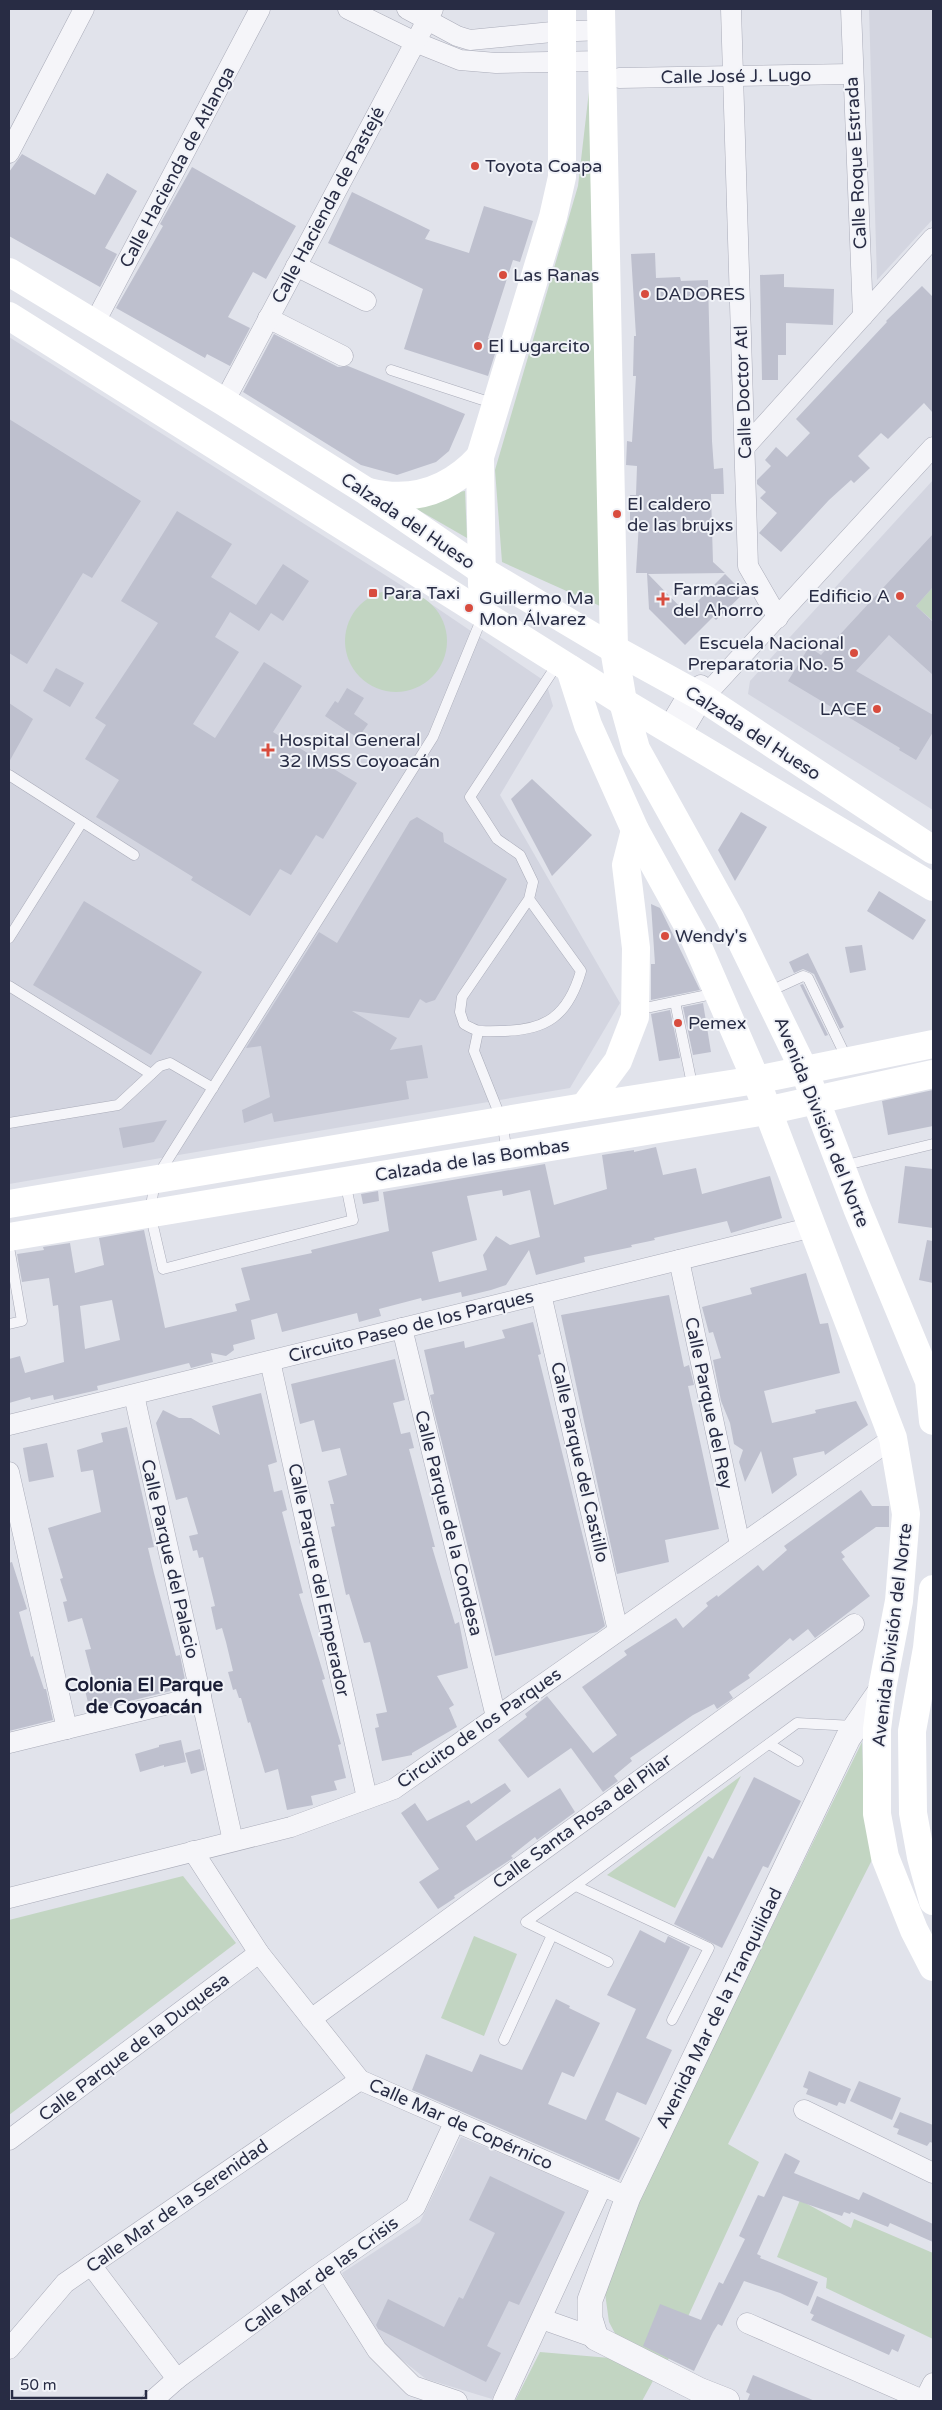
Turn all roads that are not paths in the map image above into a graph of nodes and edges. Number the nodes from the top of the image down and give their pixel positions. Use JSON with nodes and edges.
{"nodes":[{"id":1,"x":84,"y":9,"type":"edge"},
{"id":2,"x":260,"y":9,"type":"edge"},
{"id":3,"x":348,"y":9,"type":"edge"},
{"id":4,"x":407,"y":9,"type":"edge"},
{"id":5,"x":731,"y":9,"type":"edge"},
{"id":6,"x":851,"y":9,"type":"edge"},
{"id":7,"x":430,"y":14,"type":"edge"},
{"id":8,"x":562,"y":20,"type":"edge"},
{"id":9,"x":602,"y":20,"type":"edge"},
{"id":10,"x":415,"y":42,"type":"junction"},
{"id":11,"x":562,"y":62,"type":"junction"},
{"id":12,"x":611,"y":70,"type":"junction"},
{"id":13,"x":852,"y":74,"type":"junction"},
{"id":14,"x":733,"y":76,"type":"junction"},
{"id":15,"x":9,"y":153,"type":"edge"},
{"id":16,"x":933,"y":238,"type":"edge"},
{"id":17,"x":296,"y":266,"type":"junction"},
{"id":18,"x":9,"y":272,"type":"edge"},
{"id":19,"x":366,"y":301,"type":"dead end"},
{"id":20,"x":9,"y":316,"type":"edge"},
{"id":21,"x":863,"y":316,"type":"junction"},
{"id":22,"x":268,"y":318,"type":"junction"},
{"id":23,"x":94,"y":324,"type":"junction"},
{"id":24,"x":343,"y":356,"type":"dead end"},
{"id":25,"x":391,"y":370,"type":"dead end"},
{"id":26,"x":224,"y":402,"type":"junction"},
{"id":27,"x":496,"y":404,"type":"junction"},
{"id":28,"x":933,"y":447,"type":"edge"},
{"id":29,"x":745,"y":448,"type":"junction"},
{"id":30,"x":480,"y":457,"type":"junction"},
{"id":31,"x":366,"y":491,"type":"junction"},
{"id":32,"x":481,"y":570,"type":"junction"},
{"id":33,"x":483,"y":614,"type":"junction"},
{"id":34,"x":778,"y":618,"type":"junction"},
{"id":35,"x":614,"y":649,"type":"junction"},
{"id":36,"x":564,"y":665,"type":"junction"},
{"id":37,"x":697,"y":695,"type":"junction"},
{"id":38,"x":623,"y":702,"type":"junction"},
{"id":39,"x":675,"y":731,"type":"junction"},
{"id":40,"x":9,"y":775,"type":"edge"},
{"id":41,"x":82,"y":822,"type":"junction"},
{"id":42,"x":635,"y":830,"type":"junction"},
{"id":43,"x":933,"y":850,"type":"edge"},
{"id":44,"x":134,"y":855,"type":"dead end"},
{"id":45,"x":933,"y":887,"type":"edge"},
{"id":46,"x":529,"y":899,"type":"junction"},
{"id":47,"x":9,"y":938,"type":"edge"},
{"id":48,"x":9,"y":986,"type":"edge"},
{"id":49,"x":718,"y":993,"type":"junction"},
{"id":50,"x":767,"y":993,"type":"junction"},
{"id":51,"x":675,"y":1002,"type":"junction"},
{"id":52,"x":635,"y":1010,"type":"junction"},
{"id":53,"x":478,"y":1032,"type":"junction"},
{"id":54,"x":933,"y":1044,"type":"edge"},
{"id":55,"x":848,"y":1062,"type":"junction"},
{"id":56,"x":804,"y":1070,"type":"junction"},
{"id":57,"x":151,"y":1074,"type":"junction"},
{"id":58,"x":933,"y":1074,"type":"edge"},
{"id":59,"x":756,"y":1080,"type":"junction"},
{"id":60,"x":213,"y":1088,"type":"junction"},
{"id":61,"x":693,"y":1090,"type":"junction"},
{"id":62,"x":815,"y":1100,"type":"junction"},
{"id":63,"x":584,"y":1106,"type":"junction"},
{"id":64,"x":766,"y":1111,"type":"junction"},
{"id":65,"x":502,"y":1121,"type":"junction"},
{"id":66,"x":9,"y":1123,"type":"edge"},
{"id":67,"x":933,"y":1144,"type":"edge"},
{"id":68,"x":508,"y":1154,"type":"junction"},
{"id":69,"x":841,"y":1166,"type":"junction"},
{"id":70,"x":155,"y":1180,"type":"junction"},
{"id":71,"x":345,"y":1181,"type":"junction"},
{"id":72,"x":9,"y":1204,"type":"edge"},
{"id":73,"x":150,"y":1213,"type":"junction"},
{"id":74,"x":813,"y":1227,"type":"junction"},
{"id":75,"x":9,"y":1237,"type":"edge"},
{"id":76,"x":9,"y":1247,"type":"edge"},
{"id":77,"x":679,"y":1260,"type":"junction"},
{"id":78,"x":541,"y":1294,"type":"junction"},
{"id":79,"x":9,"y":1324,"type":"edge"},
{"id":80,"x":402,"y":1328,"type":"junction"},
{"id":81,"x":270,"y":1361,"type":"junction"},
{"id":82,"x":931,"y":1383,"type":"edge"},
{"id":83,"x":134,"y":1394,"type":"junction"},
{"id":84,"x":933,"y":1421,"type":"edge"},
{"id":85,"x":9,"y":1425,"type":"edge"},
{"id":86,"x":893,"y":1438,"type":"junction"},
{"id":87,"x":9,"y":1472,"type":"edge"},
{"id":88,"x":740,"y":1545,"type":"junction"},
{"id":89,"x":933,"y":1589,"type":"edge"},
{"id":90,"x":854,"y":1624,"type":"dead end"},
{"id":91,"x":618,"y":1631,"type":"junction"},
{"id":92,"x":930,"y":1643,"type":"edge"},
{"id":93,"x":201,"y":1696,"type":"junction"},
{"id":94,"x":496,"y":1717,"type":"junction"},
{"id":95,"x":867,"y":1728,"type":"junction"},
{"id":96,"x":66,"y":1729,"type":"junction"},
{"id":97,"x":9,"y":1744,"type":"edge"},
{"id":98,"x":769,"y":1744,"type":"junction"},
{"id":99,"x":798,"y":1761,"type":"dead end"},
{"id":100,"x":367,"y":1798,"type":"junction"},
{"id":101,"x":233,"y":1842,"type":"junction"},
{"id":102,"x":193,"y":1852,"type":"junction"},
{"id":103,"x":576,"y":1886,"type":"junction"},
{"id":104,"x":9,"y":1898,"type":"edge"},
{"id":105,"x":933,"y":1901,"type":"edge"},
{"id":106,"x":552,"y":1935,"type":"junction"},
{"id":107,"x":259,"y":1953,"type":"junction"},
{"id":108,"x":608,"y":1962,"type":"dead end"},
{"id":109,"x":933,"y":1966,"type":"edge"},
{"id":110,"x":311,"y":2019,"type":"junction"},
{"id":111,"x":672,"y":2020,"type":"dead end"},
{"id":112,"x":504,"y":2040,"type":"dead end"},
{"id":113,"x":360,"y":2080,"type":"junction"},
{"id":114,"x":804,"y":2110,"type":"dead end"},
{"id":115,"x":455,"y":2121,"type":"junction"},
{"id":116,"x":9,"y":2140,"type":"edge"},
{"id":117,"x":933,"y":2173,"type":"edge"},
{"id":118,"x":602,"y":2186,"type":"junction"},
{"id":119,"x":628,"y":2197,"type":"junction"},
{"id":120,"x":91,"y":2265,"type":"junction"},
{"id":121,"x":326,"y":2269,"type":"junction"},
{"id":122,"x":542,"y":2319,"type":"junction"},
{"id":123,"x":747,"y":2323,"type":"dead end"},
{"id":124,"x":596,"y":2338,"type":"junction"},
{"id":125,"x":9,"y":2349,"type":"edge"},
{"id":126,"x":177,"y":2379,"type":"junction"},
{"id":127,"x":933,"y":2383,"type":"edge"},
{"id":128,"x":152,"y":2401,"type":"edge"},
{"id":129,"x":457,"y":2401,"type":"edge"},
{"id":130,"x":503,"y":2401,"type":"edge"},
{"id":131,"x":727,"y":2401,"type":"edge"},
{"id":132,"x":925,"y":2401,"type":"edge"}],
"edges":[{"from":1,"to":15,"type":"street"},
{"from":2,"to":23,"type":"street","name":"Calle Hacienda de Atlanga"},
{"from":3,"to":10,"type":"street","name":"Calle José J. Lugo"},
{"from":4,"to":7,"type":"street"},
{"from":5,"to":14,"type":"street","name":"Calle Doctor Atl"},
{"from":6,"to":13,"type":"street","name":"Calle Roque Estrada"},
{"from":7,"to":8,"type":"street"},
{"from":7,"to":10,"type":"street","name":"Calle Hacienda de Pastejé"},
{"from":8,"to":9,"type":"street"},
{"from":8,"to":11,"type":"main road"},
{"from":9,"to":12,"type":"main road","name":"Avenida División del Norte"},
{"from":10,"to":11,"type":"street","name":"Calle José J. Lugo"},
{"from":10,"to":17,"type":"street","name":"Calle Hacienda de Pastejé"},
{"from":11,"to":12,"type":"street","name":"Calle José J. Lugo"},
{"from":11,"to":27,"type":"main road"},
{"from":12,"to":14,"type":"street","name":"Calle José J. Lugo"},
{"from":12,"to":35,"type":"main road","name":"Avenida División del Norte"},
{"from":13,"to":14,"type":"street","name":"Calle José J. Lugo"},
{"from":13,"to":21,"type":"street","name":"Calle Roque Estrada"},
{"from":14,"to":29,"type":"street","name":"Calle Doctor Atl"},
{"from":16,"to":21,"type":"street"},
{"from":17,"to":19,"type":"street"},
{"from":17,"to":22,"type":"street","name":"Calle Hacienda de Pastejé"},
{"from":18,"to":23,"type":"main road","name":"Calzada del Hueso"},
{"from":20,"to":33,"type":"main road","name":"Calzada del Hueso"},
{"from":21,"to":29,"type":"street"},
{"from":22,"to":24,"type":"street"},
{"from":22,"to":26,"type":"street","name":"Calle Hacienda de Pastejé"},
{"from":23,"to":26,"type":"main road","name":"Calzada del Hueso"},
{"from":25,"to":27,"type":"lane"},
{"from":26,"to":31,"type":"main road","name":"Calzada del Hueso"},
{"from":27,"to":30,"type":"main road"},
{"from":28,"to":34,"type":"street"},
{"from":29,"to":34,"type":"street","name":"Calle Doctor Atl"},
{"from":30,"to":31,"type":"main road"},
{"from":30,"to":32,"type":"main road"},
{"from":31,"to":32,"type":"main road","name":"Calzada del Hueso"},
{"from":32,"to":33,"type":"main road"},
{"from":32,"to":35,"type":"main road","name":"Calzada del Hueso"},
{"from":33,"to":36,"type":"main road","name":"Calzada del Hueso"},
{"from":33,"to":60,"type":"lane"},
{"from":34,"to":37,"type":"street"},
{"from":35,"to":37,"type":"main road","name":"Calzada del Hueso"},
{"from":35,"to":38,"type":"main road","name":"Avenida División del Norte"},
{"from":36,"to":38,"type":"main road","name":"Calzada del Hueso"},
{"from":36,"to":42,"type":"main road","name":"Avenida División del Norte"},
{"from":36,"to":46,"type":"lane"},
{"from":37,"to":39,"type":"street"},
{"from":37,"to":43,"type":"main road","name":"Calzada del Hueso"},
{"from":38,"to":39,"type":"main road","name":"Calzada del Hueso"},
{"from":38,"to":50,"type":"main road","name":"Avenida División del Norte"},
{"from":39,"to":45,"type":"main road","name":"Calzada del Hueso"},
{"from":40,"to":41,"type":"lane"},
{"from":41,"to":44,"type":"lane"},
{"from":41,"to":47,"type":"lane"},
{"from":42,"to":49,"type":"main road","name":"Avenida División del Norte"},
{"from":42,"to":52,"type":"main road"},
{"from":46,"to":53,"type":"lane"},
{"from":46,"to":53,"type":"lane"},
{"from":48,"to":57,"type":"lane"},
{"from":49,"to":51,"type":"lane"},
{"from":49,"to":59,"type":"main road","name":"Avenida División del Norte"},
{"from":50,"to":55,"type":"lane"},
{"from":50,"to":56,"type":"main road","name":"Avenida División del Norte"},
{"from":51,"to":52,"type":"lane"},
{"from":51,"to":61,"type":"lane"},
{"from":52,"to":63,"type":"main road"},
{"from":53,"to":65,"type":"lane"},
{"from":54,"to":55,"type":"main road","name":"Calzada de las Bombas"},
{"from":55,"to":56,"type":"main road","name":"Calzada de las Bombas"},
{"from":56,"to":59,"type":"main road","name":"Calzada de las Bombas"},
{"from":56,"to":62,"type":"main road","name":"Avenida División del Norte"},
{"from":57,"to":60,"type":"lane"},
{"from":57,"to":66,"type":"lane"},
{"from":58,"to":62,"type":"main road","name":"Calzada de las Bombas"},
{"from":59,"to":61,"type":"main road","name":"Calzada de las Bombas"},
{"from":59,"to":64,"type":"main road","name":"Avenida División del Norte"},
{"from":60,"to":70,"type":"lane"},
{"from":61,"to":63,"type":"main road","name":"Calzada de las Bombas"},
{"from":62,"to":64,"type":"main road","name":"Calzada de las Bombas"},
{"from":62,"to":69,"type":"main road","name":"Avenida División del Norte"},
{"from":63,"to":65,"type":"main road","name":"Calzada de las Bombas"},
{"from":64,"to":68,"type":"main road","name":"Calzada de las Bombas"},
{"from":64,"to":74,"type":"main road","name":"Avenida División del Norte"},
{"from":65,"to":68,"type":"lane"},
{"from":65,"to":70,"type":"main road","name":"Calzada de las Bombas"},
{"from":67,"to":69,"type":"lane"},
{"from":68,"to":71,"type":"main road","name":"Calzada de las Bombas"},
{"from":69,"to":82,"type":"main road","name":"Avenida División del Norte"},
{"from":70,"to":72,"type":"main road","name":"Calzada de las Bombas"},
{"from":70,"to":73,"type":"lane"},
{"from":71,"to":73,"type":"main road","name":"Calzada de las Bombas"},
{"from":71,"to":73,"type":"lane"},
{"from":73,"to":75,"type":"main road","name":"Calzada de las Bombas"},
{"from":74,"to":77,"type":"street","name":"Circuito Paseo de los Parques"},
{"from":74,"to":86,"type":"main road","name":"Avenida División del Norte"},
{"from":76,"to":79,"type":"lane"},
{"from":77,"to":78,"type":"street","name":"Circuito Paseo de los Parques"},
{"from":77,"to":88,"type":"street","name":"Calle Parque del Rey"},
{"from":78,"to":80,"type":"street","name":"Circuito Paseo de los Parques"},
{"from":78,"to":91,"type":"street","name":"Calle Parque del Castillo"},
{"from":80,"to":81,"type":"street","name":"Circuito Paseo de los Parques"},
{"from":80,"to":94,"type":"street","name":"Calle Parque de la Condesa"},
{"from":81,"to":83,"type":"street","name":"Circuito Paseo de los Parques"},
{"from":81,"to":100,"type":"street","name":"Calle Parque del Emperador"},
{"from":82,"to":84,"type":"main road","name":"Avenida División del Norte"},
{"from":83,"to":85,"type":"street","name":"Circuito Paseo de los Parques"},
{"from":83,"to":93,"type":"street","name":"Calle Parque del Palacio"},
{"from":86,"to":88,"type":"street","name":"Circuito de los Parques"},
{"from":86,"to":95,"type":"main road","name":"Avenida División del Norte"},
{"from":87,"to":96,"type":"street"},
{"from":88,"to":91,"type":"street","name":"Circuito de los Parques"},
{"from":89,"to":92,"type":"main road","name":"Avenida División del Norte"},
{"from":90,"to":110,"type":"street","name":"Calle Santa Rosa del Pilar"},
{"from":91,"to":94,"type":"street","name":"Circuito de los Parques"},
{"from":92,"to":105,"type":"main road","name":"Avenida División del Norte"},
{"from":93,"to":96,"type":"street"},
{"from":93,"to":101,"type":"street","name":"Calle Parque del Palacio"},
{"from":94,"to":100,"type":"street","name":"Circuito de los Parques"},
{"from":95,"to":98,"type":"lane"},
{"from":95,"to":109,"type":"main road","name":"Avenida División del Norte"},
{"from":95,"to":119,"type":"street","name":"Avenida Mar de la Tranquilidad"},
{"from":96,"to":97,"type":"street"},
{"from":98,"to":99,"type":"lane"},
{"from":98,"to":103,"type":"lane"},
{"from":100,"to":101,"type":"street","name":"Circuito de los Parques"},
{"from":101,"to":102,"type":"street","name":"Circuito de los Parques"},
{"from":102,"to":104,"type":"street","name":"Circuito de los Parques"},
{"from":102,"to":107,"type":"street","name":"Calle Mar de Copérnico"},
{"from":103,"to":106,"type":"lane"},
{"from":103,"to":111,"type":"lane"},
{"from":106,"to":108,"type":"lane"},
{"from":106,"to":112,"type":"lane"},
{"from":107,"to":110,"type":"street","name":"Calle Mar de Copérnico"},
{"from":107,"to":116,"type":"street","name":"Calle Parque de la Duquesa"},
{"from":110,"to":113,"type":"street","name":"Calle Mar de Copérnico"},
{"from":113,"to":115,"type":"street","name":"Calle Mar de Copérnico"},
{"from":113,"to":120,"type":"street","name":"Calle Mar de la Serenidad"},
{"from":114,"to":117,"type":"street"},
{"from":115,"to":118,"type":"street","name":"Calle Mar de Copérnico"},
{"from":115,"to":121,"type":"street","name":"Calle Mar de las Crisis"},
{"from":118,"to":119,"type":"street","name":"Calle Mar de Copérnico"},
{"from":118,"to":122,"type":"street"},
{"from":119,"to":124,"type":"street","name":"Avenida Mar de la Tranquilidad"},
{"from":120,"to":125,"type":"street","name":"Calle Mar de la Serenidad"},
{"from":120,"to":126,"type":"street"},
{"from":121,"to":126,"type":"street","name":"Calle Mar de las Crisis"},
{"from":121,"to":129,"type":"street"},
{"from":122,"to":124,"type":"street"},
{"from":122,"to":130,"type":"street"},
{"from":123,"to":132,"type":"street"},
{"from":124,"to":131,"type":"street"},
{"from":126,"to":128,"type":"street","name":"Calle Mar de las Crisis"},
{"from":127,"to":132,"type":"street"}]}
